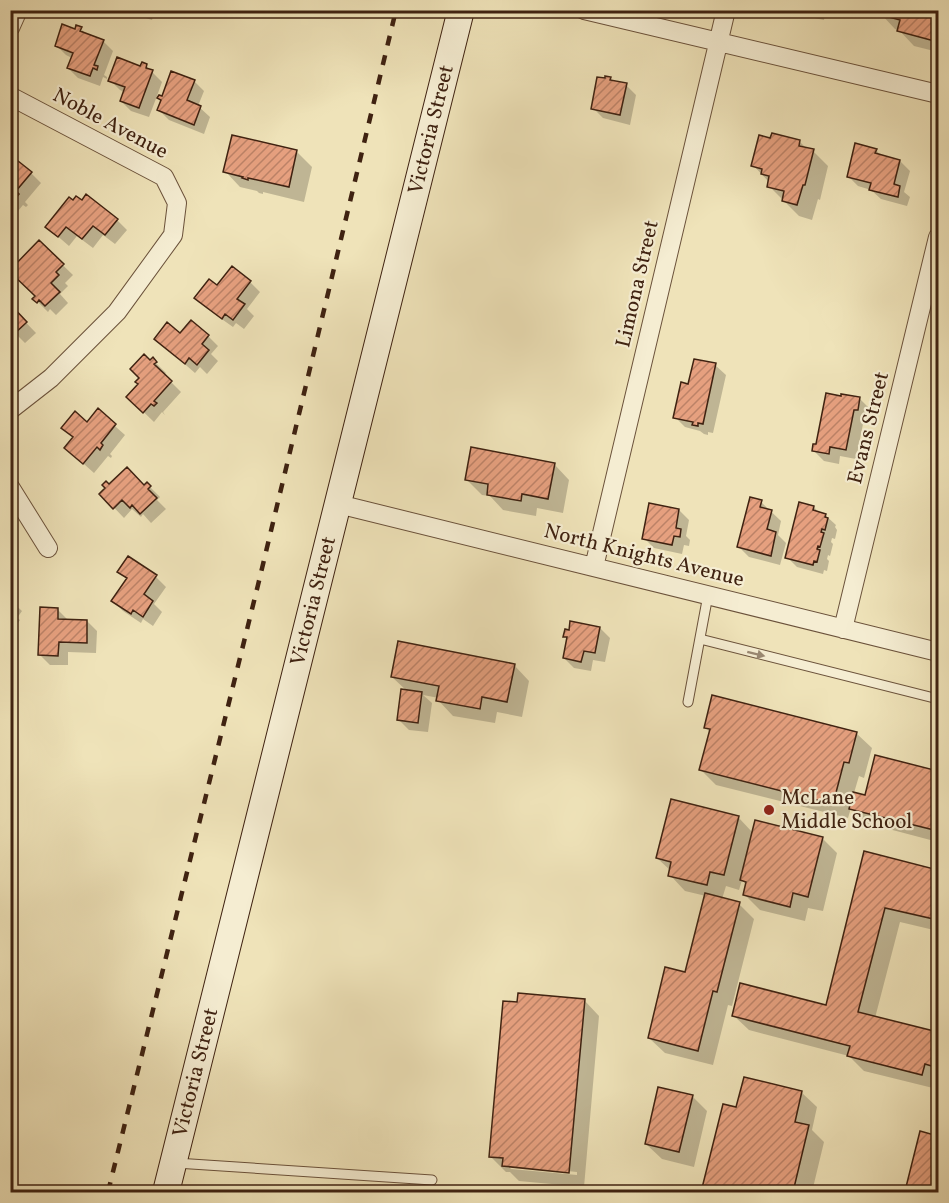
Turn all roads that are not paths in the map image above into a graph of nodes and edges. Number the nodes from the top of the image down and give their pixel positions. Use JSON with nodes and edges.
{"nodes":[{"id":1,"x":18,"y":10,"type":"edge"},
{"id":2,"x":461,"y":10,"type":"edge"},
{"id":3,"x":584,"y":10,"type":"edge"},
{"id":4,"x":726,"y":10,"type":"edge"},
{"id":5,"x":10,"y":28,"type":"edge"},
{"id":6,"x":718,"y":43,"type":"junction"},
{"id":7,"x":939,"y":94,"type":"edge"},
{"id":8,"x":10,"y":96,"type":"edge"},
{"id":9,"x":939,"y":237,"type":"edge"},
{"id":10,"x":10,"y":410,"type":"edge"},
{"id":11,"x":10,"y":487,"type":"edge"},
{"id":12,"x":338,"y":504,"type":"junction"},
{"id":13,"x":48,"y":548,"type":"dead end"},
{"id":14,"x":594,"y":567,"type":"junction"},
{"id":15,"x":708,"y":596,"type":"junction"},
{"id":16,"x":843,"y":629,"type":"junction"},
{"id":17,"x":700,"y":639,"type":"junction"},
{"id":18,"x":939,"y":652,"type":"edge"},
{"id":19,"x":939,"y":699,"type":"edge"},
{"id":20,"x":688,"y":702,"type":"dead end"},
{"id":21,"x":174,"y":1162,"type":"junction"},
{"id":22,"x":432,"y":1180,"type":"dead end"},
{"id":23,"x":166,"y":1192,"type":"edge"}],
"edges":[{"from":1,"to":5,"type":"street"},
{"from":2,"to":12,"type":"street","name":"Victoria Street"},
{"from":3,"to":6,"type":"street"},
{"from":4,"to":6,"type":"street","name":"Limona Street"},
{"from":6,"to":7,"type":"street"},
{"from":6,"to":14,"type":"street","name":"Limona Street"},
{"from":8,"to":10,"type":"street","name":"Noble Avenue"},
{"from":9,"to":16,"type":"street","name":"Evans Street"},
{"from":11,"to":13,"type":"street"},
{"from":12,"to":14,"type":"street","name":"North Knights Avenue"},
{"from":12,"to":21,"type":"street","name":"Victoria Street"},
{"from":14,"to":15,"type":"street","name":"North Knights Avenue"},
{"from":15,"to":16,"type":"street","name":"North Knights Avenue"},
{"from":15,"to":17,"type":"lane"},
{"from":16,"to":18,"type":"street","name":"North Knights Avenue"},
{"from":17,"to":19,"type":"lane","one_way":true},
{"from":17,"to":20,"type":"lane"},
{"from":21,"to":22,"type":"lane"},
{"from":21,"to":23,"type":"street","name":"Victoria Street"}]}
